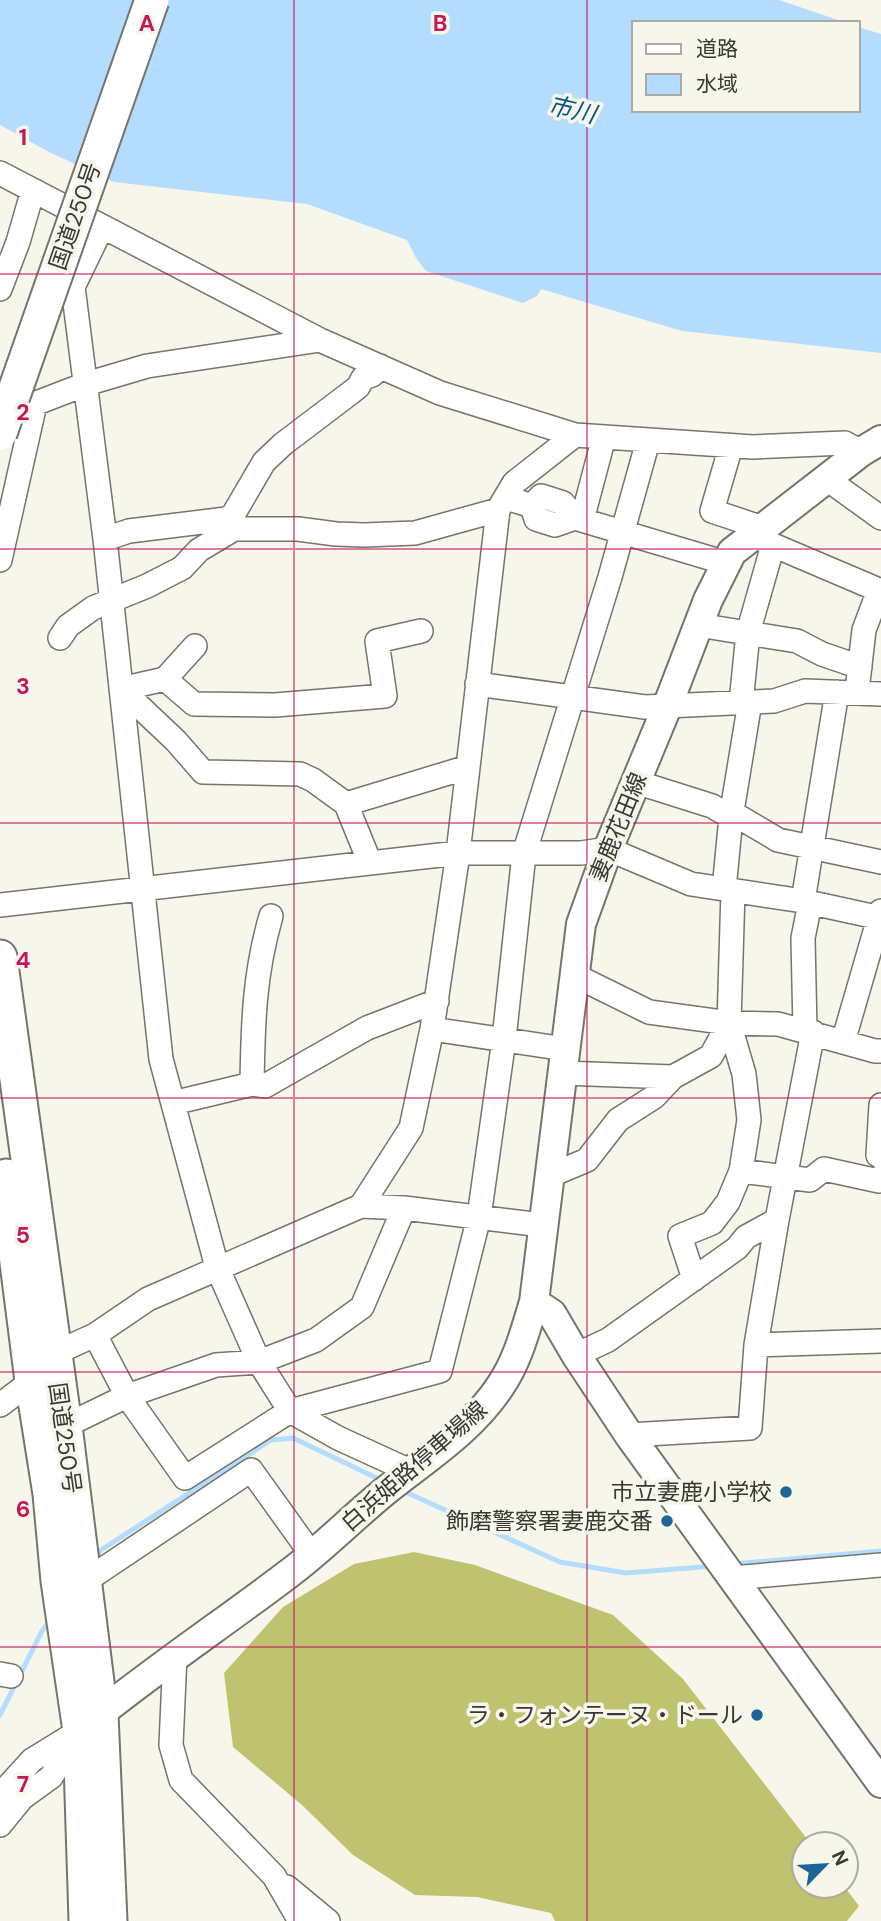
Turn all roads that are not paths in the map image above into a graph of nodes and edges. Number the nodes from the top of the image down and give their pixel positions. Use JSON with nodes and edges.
{"nodes":[{"id":1,"x":131,"y":0,"type":"edge"},
{"id":2,"x":152,"y":0,"type":"edge"},
{"id":3,"x":0,"y":173,"type":"edge"},
{"id":4,"x":33,"y":190,"type":"junction"},
{"id":5,"x":102,"y":227,"type":"junction"},
{"id":6,"x":9,"y":240,"type":"edge"},
{"id":7,"x":0,"y":289,"type":"edge"},
{"id":8,"x":320,"y":340,"type":"junction"},
{"id":9,"x":380,"y":366,"type":"junction"},
{"id":10,"x":0,"y":377,"type":"edge"},
{"id":11,"x":86,"y":384,"type":"junction"},
{"id":12,"x":35,"y":404,"type":"junction"},
{"id":13,"x":0,"y":417,"type":"edge"},
{"id":14,"x":0,"y":433,"type":"edge"},
{"id":15,"x":575,"y":435,"type":"junction"},
{"id":16,"x":604,"y":437,"type":"junction"},
{"id":17,"x":648,"y":441,"type":"junction"},
{"id":18,"x":731,"y":446,"type":"junction"},
{"id":19,"x":871,"y":446,"type":"edge"},
{"id":20,"x":827,"y":479,"type":"junction"},
{"id":21,"x":502,"y":504,"type":"junction"},
{"id":22,"x":881,"y":518,"type":"edge"},
{"id":23,"x":578,"y":519,"type":"junction"},
{"id":24,"x":622,"y":533,"type":"junction"},
{"id":25,"x":763,"y":536,"type":"junction"},
{"id":26,"x":105,"y":539,"type":"junction"},
{"id":27,"x":0,"y":560,"type":"edge"},
{"id":28,"x":726,"y":563,"type":"junction"},
{"id":29,"x":880,"y":590,"type":"edge"},
{"id":30,"x":111,"y":601,"type":"junction"},
{"id":31,"x":698,"y":625,"type":"junction"},
{"id":32,"x":421,"y":631,"type":"dead end"},
{"id":33,"x":748,"y":633,"type":"junction"},
{"id":34,"x":61,"y":638,"type":"dead end"},
{"id":35,"x":195,"y":646,"type":"dead end"},
{"id":36,"x":860,"y":667,"type":"junction"},
{"id":37,"x":165,"y":679,"type":"junction"},
{"id":38,"x":477,"y":684,"type":"junction"},
{"id":39,"x":121,"y":689,"type":"junction"},
{"id":40,"x":847,"y":693,"type":"junction"},
{"id":41,"x":881,"y":694,"type":"edge"},
{"id":42,"x":573,"y":696,"type":"junction"},
{"id":43,"x":746,"y":702,"type":"junction"},
{"id":44,"x":667,"y":707,"type":"junction"},
{"id":45,"x":468,"y":767,"type":"junction"},
{"id":46,"x":636,"y":782,"type":"junction"},
{"id":47,"x":346,"y":804,"type":"junction"},
{"id":48,"x":731,"y":817,"type":"junction"},
{"id":49,"x":812,"y":846,"type":"junction"},
{"id":50,"x":607,"y":849,"type":"junction"},
{"id":51,"x":458,"y":853,"type":"junction"},
{"id":52,"x":524,"y":853,"type":"junction"},
{"id":53,"x":881,"y":862,"type":"edge"},
{"id":54,"x":370,"y":863,"type":"junction"},
{"id":55,"x":144,"y":888,"type":"junction"},
{"id":56,"x":729,"y":890,"type":"junction"},
{"id":57,"x":806,"y":902,"type":"junction"},
{"id":58,"x":0,"y":905,"type":"edge"},
{"id":59,"x":880,"y":915,"type":"edge"},
{"id":60,"x":271,"y":916,"type":"dead end"},
{"id":61,"x":0,"y":957,"type":"edge"},
{"id":62,"x":574,"y":975,"type":"junction"},
{"id":63,"x":437,"y":1001,"type":"junction"},
{"id":64,"x":729,"y":1023,"type":"junction"},
{"id":65,"x":432,"y":1028,"type":"junction"},
{"id":66,"x":809,"y":1031,"type":"junction"},
{"id":67,"x":504,"y":1039,"type":"junction"},
{"id":68,"x":843,"y":1042,"type":"junction"},
{"id":69,"x":881,"y":1051,"type":"edge"},
{"id":70,"x":563,"y":1061,"type":"junction"},
{"id":71,"x":673,"y":1077,"type":"junction"},
{"id":72,"x":252,"y":1084,"type":"junction"},
{"id":73,"x":173,"y":1103,"type":"junction"},
{"id":74,"x":881,"y":1105,"type":"edge"},
{"id":75,"x":0,"y":1125,"type":"edge"},
{"id":76,"x":881,"y":1157,"type":"edge"},
{"id":77,"x":741,"y":1171,"type":"junction"},
{"id":78,"x":549,"y":1176,"type":"junction"},
{"id":79,"x":785,"y":1176,"type":"junction"},
{"id":80,"x":881,"y":1177,"type":"edge"},
{"id":81,"x":360,"y":1206,"type":"junction"},
{"id":82,"x":404,"y":1208,"type":"junction"},
{"id":83,"x":479,"y":1217,"type":"junction"},
{"id":84,"x":776,"y":1220,"type":"junction"},
{"id":85,"x":542,"y":1225,"type":"junction"},
{"id":86,"x":217,"y":1267,"type":"junction"},
{"id":87,"x":694,"y":1279,"type":"junction"},
{"id":88,"x":534,"y":1302,"type":"junction"},
{"id":89,"x":95,"y":1335,"type":"junction"},
{"id":90,"x":881,"y":1341,"type":"edge"},
{"id":91,"x":756,"y":1345,"type":"junction"},
{"id":92,"x":54,"y":1354,"type":"junction"},
{"id":93,"x":576,"y":1355,"type":"junction"},
{"id":94,"x":259,"y":1362,"type":"junction"},
{"id":95,"x":32,"y":1381,"type":"junction"},
{"id":96,"x":127,"y":1396,"type":"junction"},
{"id":97,"x":0,"y":1405,"type":"edge"},
{"id":98,"x":290,"y":1411,"type":"junction"},
{"id":99,"x":65,"y":1426,"type":"junction"},
{"id":100,"x":629,"y":1435,"type":"junction"},
{"id":101,"x":397,"y":1482,"type":"junction"},
{"id":102,"x":312,"y":1555,"type":"junction"},
{"id":103,"x":881,"y":1565,"type":"edge"},
{"id":104,"x":733,"y":1578,"type":"junction"},
{"id":105,"x":84,"y":1582,"type":"junction"},
{"id":106,"x":175,"y":1655,"type":"junction"},
{"id":107,"x":90,"y":1722,"type":"junction"},
{"id":108,"x":881,"y":1783,"type":"edge"},
{"id":109,"x":0,"y":1795,"type":"edge"},
{"id":110,"x":0,"y":1825,"type":"edge"},
{"id":111,"x":274,"y":1876,"type":"junction"},
{"id":112,"x":86,"y":1921,"type":"edge"},
{"id":113,"x":110,"y":1921,"type":"edge"},
{"id":114,"x":300,"y":1921,"type":"edge"},
{"id":115,"x":328,"y":1921,"type":"edge"}],
"edges":[{"from":1,"to":10,"type":"highway","name":"国道250号"},
{"from":2,"to":14,"type":"highway","name":"国道250号","bridge":true},
{"from":3,"to":4,"type":"street"},
{"from":4,"to":5,"type":"street"},
{"from":4,"to":6,"type":"street"},
{"from":5,"to":8,"type":"street"},
{"from":5,"to":11,"type":"street"},
{"from":6,"to":7,"type":"street"},
{"from":8,"to":9,"type":"street"},
{"from":8,"to":11,"type":"street"},
{"from":9,"to":15,"type":"street"},
{"from":9,"to":26,"type":"street"},
{"from":11,"to":12,"type":"street"},
{"from":11,"to":26,"type":"street"},
{"from":12,"to":13,"type":"street"},
{"from":12,"to":27,"type":"street"},
{"from":15,"to":16,"type":"street"},
{"from":15,"to":21,"type":"street"},
{"from":16,"to":17,"type":"street"},
{"from":16,"to":23,"type":"street"},
{"from":17,"to":18,"type":"street"},
{"from":17,"to":24,"type":"street"},
{"from":18,"to":19,"type":"street"},
{"from":18,"to":25,"type":"street"},
{"from":19,"to":20,"type":"main road","name":"妻鹿花田線"},
{"from":20,"to":22,"type":"street"},
{"from":20,"to":25,"type":"main road","name":"妻鹿花田線"},
{"from":21,"to":23,"type":"street"},
{"from":21,"to":30,"type":"street"},
{"from":21,"to":38,"type":"street"},
{"from":23,"to":24,"type":"street"},
{"from":24,"to":28,"type":"street"},
{"from":24,"to":42,"type":"street"},
{"from":25,"to":28,"type":"main road","name":"妻鹿花田線"},
{"from":25,"to":29,"type":"street"},
{"from":25,"to":33,"type":"street"},
{"from":26,"to":30,"type":"street"},
{"from":28,"to":31,"type":"main road","name":"妻鹿花田線"},
{"from":29,"to":36,"type":"street"},
{"from":30,"to":34,"type":"street"},
{"from":30,"to":39,"type":"street"},
{"from":31,"to":33,"type":"street"},
{"from":31,"to":44,"type":"main road","name":"妻鹿花田線"},
{"from":32,"to":37,"type":"street"},
{"from":33,"to":36,"type":"street"},
{"from":33,"to":43,"type":"street"},
{"from":35,"to":37,"type":"street"},
{"from":36,"to":40,"type":"street"},
{"from":37,"to":39,"type":"street"},
{"from":38,"to":42,"type":"street"},
{"from":38,"to":45,"type":"street"},
{"from":39,"to":47,"type":"street"},
{"from":39,"to":55,"type":"street"},
{"from":40,"to":41,"type":"street"},
{"from":40,"to":43,"type":"street"},
{"from":40,"to":49,"type":"street"},
{"from":42,"to":44,"type":"street"},
{"from":42,"to":52,"type":"street"},
{"from":43,"to":44,"type":"street"},
{"from":43,"to":48,"type":"street"},
{"from":44,"to":46,"type":"main road","name":"妻鹿花田線"},
{"from":45,"to":47,"type":"street"},
{"from":45,"to":51,"type":"street"},
{"from":46,"to":48,"type":"street"},
{"from":46,"to":50,"type":"main road","name":"妻鹿花田線"},
{"from":47,"to":54,"type":"street"},
{"from":48,"to":49,"type":"street"},
{"from":48,"to":56,"type":"street"},
{"from":49,"to":53,"type":"street"},
{"from":49,"to":57,"type":"street"},
{"from":50,"to":52,"type":"street"},
{"from":50,"to":56,"type":"street"},
{"from":50,"to":62,"type":"main road","name":"妻鹿花田線"},
{"from":51,"to":52,"type":"street"},
{"from":51,"to":54,"type":"street"},
{"from":51,"to":63,"type":"street"},
{"from":52,"to":67,"type":"street"},
{"from":54,"to":55,"type":"street"},
{"from":55,"to":58,"type":"street"},
{"from":55,"to":73,"type":"street"},
{"from":56,"to":57,"type":"street"},
{"from":56,"to":64,"type":"street"},
{"from":57,"to":59,"type":"street"},
{"from":57,"to":66,"type":"street"},
{"from":59,"to":68,"type":"street"},
{"from":60,"to":72,"type":"street"},
{"from":61,"to":92,"type":"highway","name":"国道250号"},
{"from":62,"to":64,"type":"street"},
{"from":62,"to":70,"type":"main road","name":"妻鹿花田線"},
{"from":63,"to":65,"type":"street"},
{"from":63,"to":72,"type":"street"},
{"from":64,"to":66,"type":"street"},
{"from":64,"to":71,"type":"street"},
{"from":64,"to":77,"type":"street"},
{"from":65,"to":67,"type":"street"},
{"from":65,"to":81,"type":"street"},
{"from":66,"to":68,"type":"street"},
{"from":66,"to":79,"type":"street"},
{"from":67,"to":70,"type":"street"},
{"from":67,"to":83,"type":"street"},
{"from":68,"to":69,"type":"street"},
{"from":70,"to":71,"type":"street"},
{"from":70,"to":78,"type":"main road","name":"妻鹿花田線"},
{"from":71,"to":78,"type":"street"},
{"from":72,"to":73,"type":"street"},
{"from":73,"to":86,"type":"street"},
{"from":74,"to":76,"type":"street"},
{"from":75,"to":95,"type":"highway","name":"国道250号"},
{"from":77,"to":79,"type":"street"},
{"from":77,"to":87,"type":"street"},
{"from":78,"to":85,"type":"main road","name":"妻鹿花田線"},
{"from":79,"to":80,"type":"street"},
{"from":79,"to":84,"type":"street"},
{"from":81,"to":82,"type":"street"},
{"from":81,"to":86,"type":"street"},
{"from":82,"to":83,"type":"street"},
{"from":82,"to":94,"type":"street"},
{"from":83,"to":85,"type":"street"},
{"from":83,"to":98,"type":"street"},
{"from":84,"to":87,"type":"street"},
{"from":84,"to":91,"type":"street"},
{"from":85,"to":88,"type":"main road","name":"妻鹿花田線"},
{"from":86,"to":89,"type":"street"},
{"from":86,"to":94,"type":"street"},
{"from":87,"to":93,"type":"street"},
{"from":88,"to":93,"type":"main road"},
{"from":88,"to":101,"type":"main road","name":"白浜姫路停車場線"},
{"from":89,"to":92,"type":"street"},
{"from":89,"to":96,"type":"street"},
{"from":90,"to":91,"type":"street"},
{"from":91,"to":100,"type":"street"},
{"from":92,"to":95,"type":"street"},
{"from":92,"to":99,"type":"highway","name":"国道250号"},
{"from":93,"to":100,"type":"main road"},
{"from":94,"to":96,"type":"street"},
{"from":94,"to":98,"type":"street"},
{"from":95,"to":97,"type":"street"},
{"from":95,"to":107,"type":"highway","name":"国道250号"},
{"from":96,"to":98,"type":"street"},
{"from":96,"to":99,"type":"street"},
{"from":98,"to":101,"type":"street"},
{"from":99,"to":105,"type":"highway","name":"国道250号"},
{"from":100,"to":104,"type":"main road"},
{"from":101,"to":102,"type":"main road","name":"白浜姫路停車場線"},
{"from":102,"to":105,"type":"street"},
{"from":102,"to":106,"type":"main road","name":"白浜姫路停車場線"},
{"from":103,"to":104,"type":"street"},
{"from":104,"to":108,"type":"main road"},
{"from":105,"to":107,"type":"highway","name":"国道250号"},
{"from":106,"to":107,"type":"main road","name":"白浜姫路停車場線"},
{"from":106,"to":111,"type":"street"},
{"from":107,"to":109,"type":"street"},
{"from":107,"to":110,"type":"street"},
{"from":107,"to":112,"type":"highway","name":"国道250号"},
{"from":107,"to":113,"type":"highway","name":"国道250号"},
{"from":111,"to":114,"type":"street"},
{"from":111,"to":115,"type":"street"}]}
